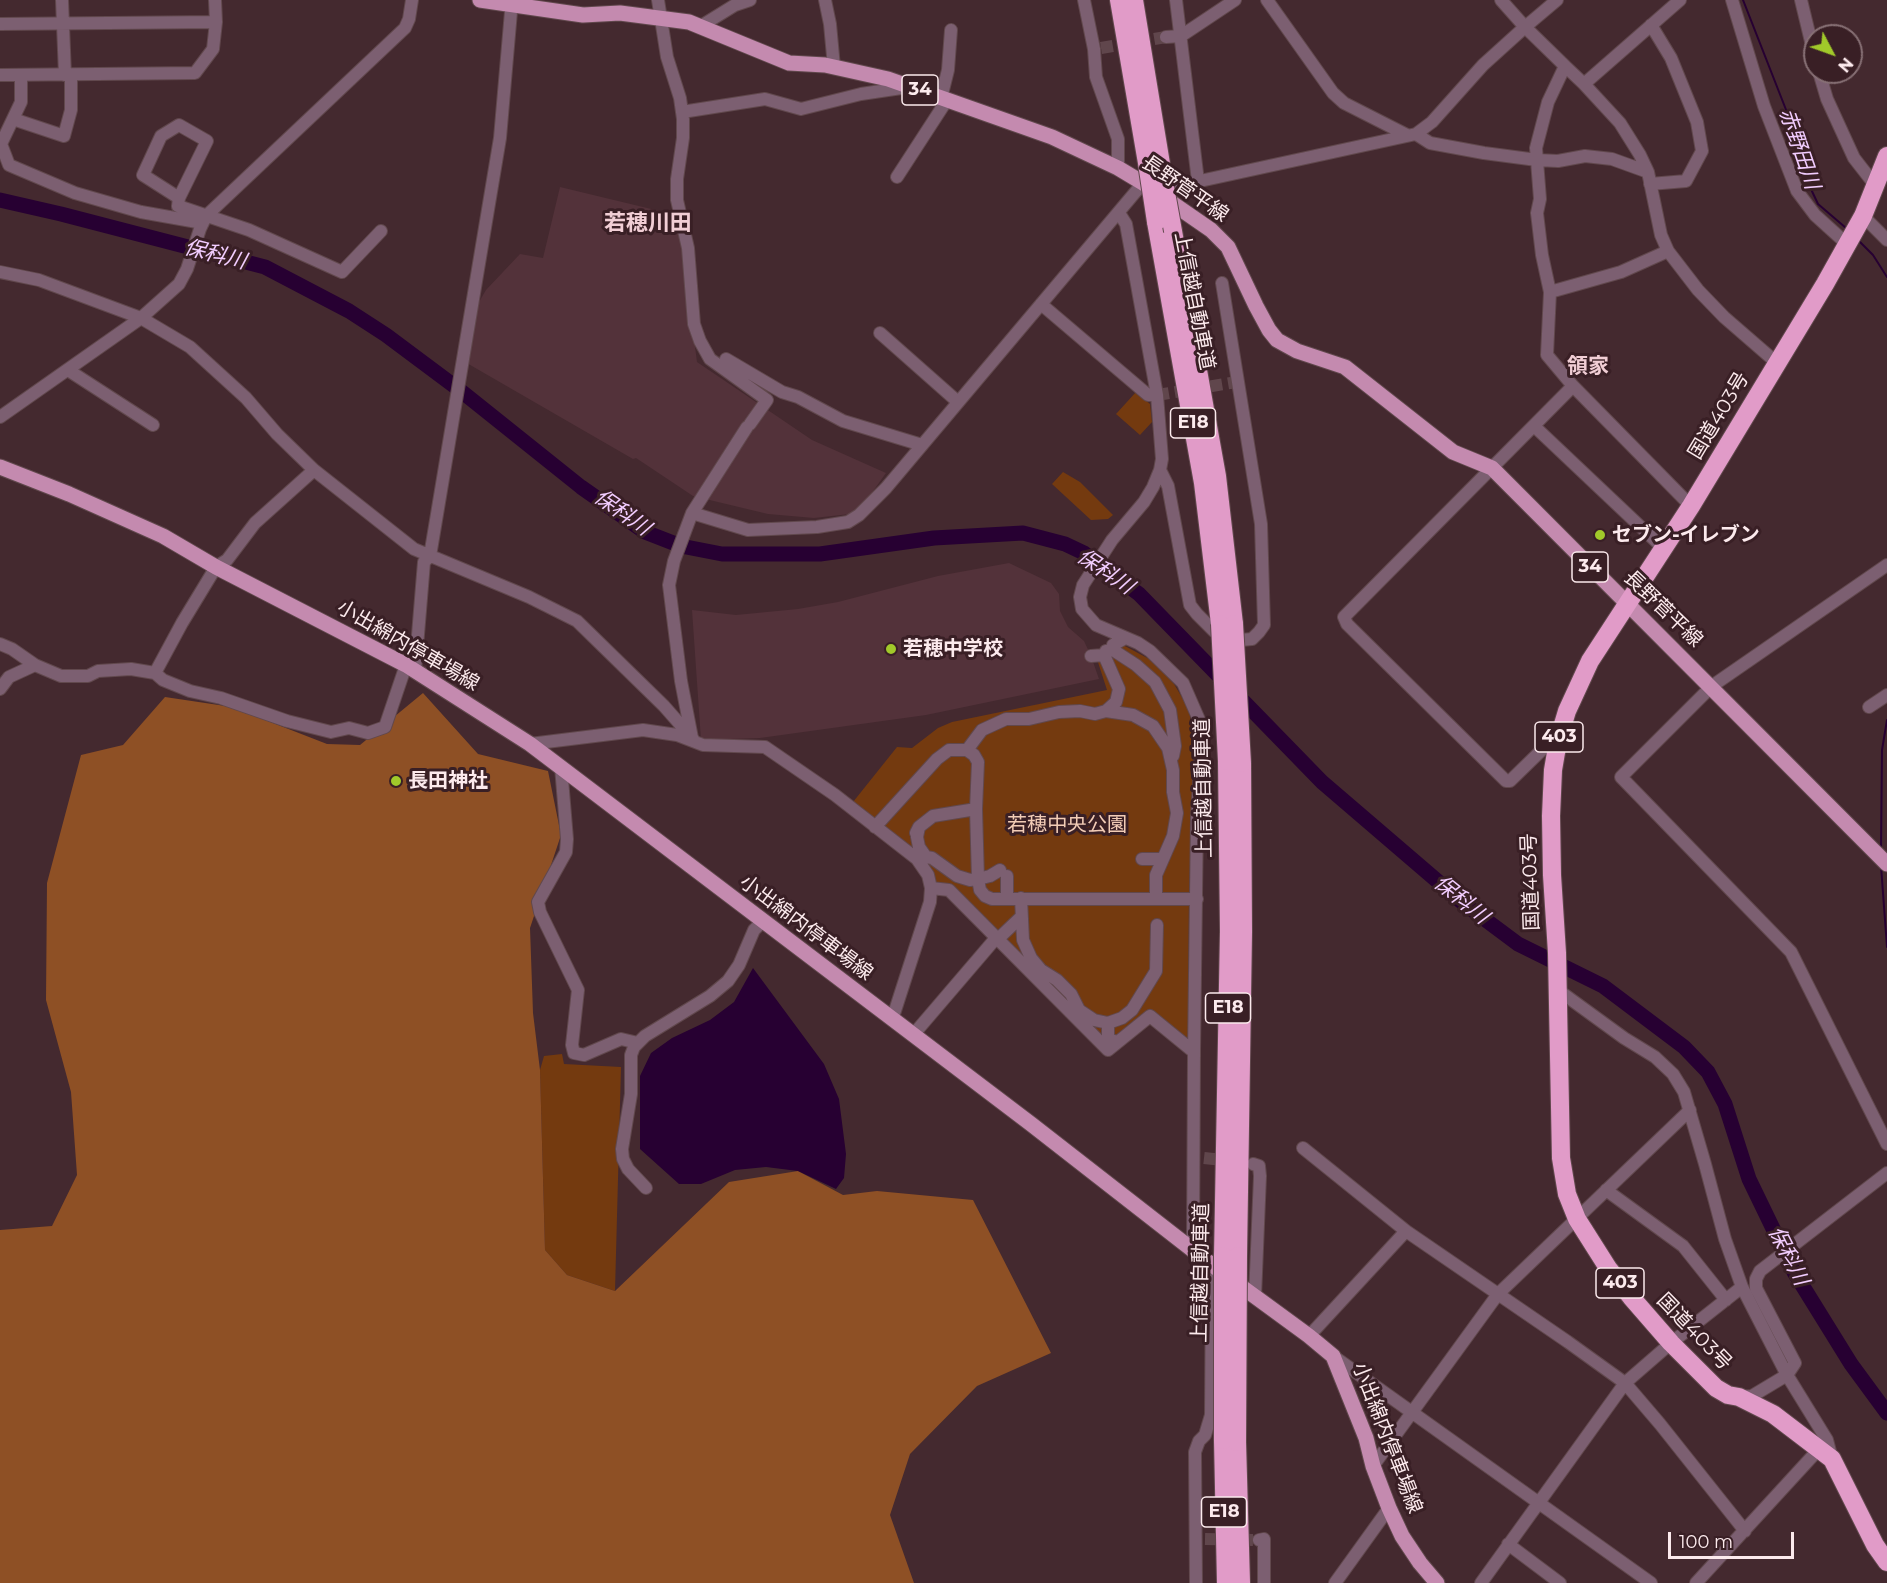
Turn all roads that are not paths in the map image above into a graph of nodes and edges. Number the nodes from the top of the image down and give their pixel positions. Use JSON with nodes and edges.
{"nodes":[{"id":1,"x":62,"y":0,"type":"edge"},
{"id":2,"x":215,"y":0,"type":"edge"},
{"id":3,"x":412,"y":0,"type":"edge"},
{"id":4,"x":480,"y":0,"type":"edge"},
{"id":5,"x":658,"y":0,"type":"edge"},
{"id":6,"x":750,"y":0,"type":"edge"},
{"id":7,"x":825,"y":0,"type":"edge"},
{"id":8,"x":1084,"y":0,"type":"edge"},
{"id":9,"x":1119,"y":0,"type":"edge"},
{"id":10,"x":1134,"y":0,"type":"edge"},
{"id":11,"x":1176,"y":0,"type":"edge"},
{"id":12,"x":1235,"y":0,"type":"edge"},
{"id":13,"x":1267,"y":0,"type":"edge"},
{"id":14,"x":1501,"y":0,"type":"edge"},
{"id":15,"x":1557,"y":0,"type":"edge"},
{"id":16,"x":1680,"y":0,"type":"edge"},
{"id":17,"x":1732,"y":0,"type":"edge"},
{"id":18,"x":1801,"y":0,"type":"edge"},
{"id":19,"x":512,"y":2,"type":"edge"},
{"id":20,"x":662,"y":18,"type":"junction"},
{"id":21,"x":64,"y":22,"type":"junction"},
{"id":22,"x":216,"y":22,"type":"junction"},
{"id":23,"x":0,"y":24,"type":"edge"},
{"id":24,"x":1807,"y":24,"type":"edge"},
{"id":25,"x":701,"y":26,"type":"junction"},
{"id":26,"x":1651,"y":26,"type":"junction"},
{"id":27,"x":1525,"y":27,"type":"junction"},
{"id":28,"x":951,"y":30,"type":"dead end"},
{"id":29,"x":1181,"y":36,"type":"junction"},
{"id":30,"x":1166,"y":37,"type":"tunnel mouth"},
{"id":31,"x":834,"y":66,"type":"junction"},
{"id":32,"x":1564,"y":66,"type":"junction"},
{"id":33,"x":0,"y":75,"type":"edge"},
{"id":34,"x":21,"y":75,"type":"junction"},
{"id":35,"x":68,"y":75,"type":"junction"},
{"id":36,"x":1584,"y":84,"type":"junction"},
{"id":37,"x":1823,"y":84,"type":"edge"},
{"id":38,"x":909,"y":86,"type":"junction"},
{"id":39,"x":944,"y":99,"type":"junction"},
{"id":40,"x":682,"y":112,"type":"junction"},
{"id":41,"x":13,"y":119,"type":"junction"},
{"id":42,"x":1412,"y":134,"type":"junction"},
{"id":43,"x":1887,"y":156,"type":"edge"},
{"id":44,"x":1537,"y":160,"type":"junction"},
{"id":45,"x":1118,"y":168,"type":"junction"},
{"id":46,"x":897,"y":177,"type":"dead end"},
{"id":47,"x":1649,"y":178,"type":"junction"},
{"id":48,"x":1198,"y":181,"type":"junction"},
{"id":49,"x":1143,"y":183,"type":"junction"},
{"id":50,"x":1875,"y":185,"type":"junction"},
{"id":51,"x":179,"y":198,"type":"junction"},
{"id":52,"x":1119,"y":213,"type":"junction"},
{"id":53,"x":203,"y":223,"type":"junction"},
{"id":54,"x":1855,"y":230,"type":"junction"},
{"id":55,"x":381,"y":231,"type":"dead end"},
{"id":56,"x":1887,"y":240,"type":"edge"},
{"id":57,"x":1668,"y":251,"type":"junction"},
{"id":58,"x":0,"y":272,"type":"edge"},
{"id":59,"x":1222,"y":283,"type":"dead end"},
{"id":60,"x":1550,"y":292,"type":"junction"},
{"id":61,"x":1041,"y":304,"type":"junction"},
{"id":62,"x":141,"y":318,"type":"junction"},
{"id":63,"x":880,"y":333,"type":"dead end"},
{"id":64,"x":726,"y":359,"type":"dead end"},
{"id":65,"x":1777,"y":363,"type":"junction"},
{"id":66,"x":68,"y":370,"type":"junction"},
{"id":67,"x":1574,"y":386,"type":"junction"},
{"id":68,"x":1157,"y":395,"type":"junction"},
{"id":69,"x":958,"y":402,"type":"junction"},
{"id":70,"x":0,"y":417,"type":"edge"},
{"id":71,"x":153,"y":425,"type":"dead end"},
{"id":72,"x":1534,"y":426,"type":"junction"},
{"id":73,"x":922,"y":445,"type":"junction"},
{"id":74,"x":0,"y":467,"type":"edge"},
{"id":75,"x":1492,"y":468,"type":"junction"},
{"id":76,"x":314,"y":470,"type":"junction"},
{"id":77,"x":1160,"y":470,"type":"junction"},
{"id":78,"x":1691,"y":506,"type":"junction"},
{"id":79,"x":692,"y":513,"type":"junction"},
{"id":80,"x":1663,"y":548,"type":"junction"},
{"id":81,"x":430,"y":556,"type":"junction"},
{"id":82,"x":1887,"y":565,"type":"edge"},
{"id":83,"x":216,"y":567,"type":"junction"},
{"id":84,"x":1627,"y":604,"type":"junction"},
{"id":85,"x":1227,"y":624,"type":"junction"},
{"id":86,"x":1125,"y":638,"type":"junction"},
{"id":87,"x":0,"y":644,"type":"edge"},
{"id":88,"x":1103,"y":654,"type":"junction"},
{"id":89,"x":35,"y":665,"type":"junction"},
{"id":90,"x":410,"y":668,"type":"junction"},
{"id":91,"x":155,"y":673,"type":"junction"},
{"id":92,"x":1712,"y":686,"type":"junction"},
{"id":93,"x":0,"y":689,"type":"edge"},
{"id":94,"x":1887,"y":695,"type":"edge"},
{"id":95,"x":1869,"y":707,"type":"dead end"},
{"id":96,"x":1106,"y":711,"type":"junction"},
{"id":97,"x":693,"y":739,"type":"junction"},
{"id":98,"x":1558,"y":741,"type":"junction"},
{"id":99,"x":530,"y":744,"type":"junction"},
{"id":100,"x":967,"y":750,"type":"junction"},
{"id":101,"x":1172,"y":763,"type":"junction"},
{"id":102,"x":561,"y":767,"type":"junction"},
{"id":103,"x":976,"y":809,"type":"junction"},
{"id":104,"x":875,"y":827,"type":"junction"},
{"id":105,"x":919,"y":827,"type":"junction"},
{"id":106,"x":906,"y":850,"type":"junction"},
{"id":107,"x":1142,"y":859,"type":"dead end"},
{"id":108,"x":1161,"y":860,"type":"junction"},
{"id":109,"x":1887,"y":864,"type":"edge"},
{"id":110,"x":978,"y":879,"type":"junction"},
{"id":111,"x":931,"y":888,"type":"junction"},
{"id":112,"x":1156,"y":897,"type":"junction"},
{"id":113,"x":1007,"y":898,"type":"junction"},
{"id":114,"x":1021,"y":898,"type":"junction"},
{"id":115,"x":1197,"y":899,"type":"junction"},
{"id":116,"x":1021,"y":917,"type":"junction"},
{"id":117,"x":763,"y":921,"type":"junction"},
{"id":118,"x":1157,"y":925,"type":"dead end"},
{"id":119,"x":998,"y":937,"type":"junction"},
{"id":120,"x":1558,"y":988,"type":"junction"},
{"id":121,"x":892,"y":1020,"type":"junction"},
{"id":122,"x":1108,"y":1023,"type":"junction"},
{"id":123,"x":914,"y":1035,"type":"junction"},
{"id":124,"x":1108,"y":1041,"type":"junction"},
{"id":125,"x":638,"y":1043,"type":"junction"},
{"id":126,"x":1194,"y":1052,"type":"junction"},
{"id":127,"x":1690,"y":1110,"type":"junction"},
{"id":128,"x":1887,"y":1144,"type":"edge"},
{"id":129,"x":1303,"y":1148,"type":"dead end"},
{"id":130,"x":1253,"y":1164,"type":"dead end"},
{"id":131,"x":1887,"y":1173,"type":"edge"},
{"id":132,"x":646,"y":1188,"type":"dead end"},
{"id":133,"x":1606,"y":1190,"type":"junction"},
{"id":134,"x":1577,"y":1219,"type":"junction"},
{"id":135,"x":1406,"y":1231,"type":"junction"},
{"id":136,"x":1194,"y":1251,"type":"junction"},
{"id":137,"x":1224,"y":1259,"type":"junction"},
{"id":138,"x":1742,"y":1287,"type":"junction"},
{"id":139,"x":1498,"y":1294,"type":"junction"},
{"id":140,"x":1255,"y":1297,"type":"junction"},
{"id":141,"x":1726,"y":1300,"type":"junction"},
{"id":142,"x":1309,"y":1336,"type":"junction"},
{"id":143,"x":1671,"y":1343,"type":"junction"},
{"id":144,"x":1333,"y":1356,"type":"junction"},
{"id":145,"x":1786,"y":1375,"type":"junction"},
{"id":146,"x":1625,"y":1383,"type":"junction"},
{"id":147,"x":1739,"y":1397,"type":"junction"},
{"id":148,"x":1412,"y":1414,"type":"junction"},
{"id":149,"x":1230,"y":1441,"type":"junction"},
{"id":150,"x":1826,"y":1454,"type":"junction"},
{"id":151,"x":1373,"y":1466,"type":"junction"},
{"id":152,"x":1538,"y":1502,"type":"junction"},
{"id":153,"x":1389,"y":1508,"type":"junction"},
{"id":154,"x":1745,"y":1531,"type":"junction"},
{"id":155,"x":1259,"y":1540,"type":"dead end"},
{"id":156,"x":1508,"y":1544,"type":"junction"},
{"id":157,"x":1887,"y":1562,"type":"edge"},
{"id":158,"x":1196,"y":1583,"type":"edge"},
{"id":159,"x":1226,"y":1583,"type":"edge"},
{"id":160,"x":1241,"y":1583,"type":"edge"},
{"id":161,"x":1264,"y":1583,"type":"edge"},
{"id":162,"x":1335,"y":1583,"type":"edge"},
{"id":163,"x":1437,"y":1583,"type":"edge"},
{"id":164,"x":1481,"y":1583,"type":"edge"},
{"id":165,"x":1560,"y":1583,"type":"edge"},
{"id":166,"x":1651,"y":1583,"type":"edge"},
{"id":167,"x":1696,"y":1583,"type":"edge"}],
"edges":[{"from":1,"to":21,"type":"street"},
{"from":2,"to":22,"type":"street"},
{"from":3,"to":53,"type":"street"},
{"from":4,"to":19,"type":"main road","name":"長野菅平線","number":"34"},
{"from":5,"to":20,"type":"street"},
{"from":6,"to":25,"type":"street"},
{"from":7,"to":31,"type":"street"},
{"from":8,"to":45,"type":"street"},
{"from":9,"to":85,"type":"highway","name":"上信越自動車道","number":"E18","bridge":true},
{"from":10,"to":85,"type":"highway","name":"上信越自動車道","number":"E18","bridge":true},
{"from":11,"to":29,"type":"street"},
{"from":12,"to":29,"type":"street"},
{"from":13,"to":42,"type":"street"},
{"from":14,"to":27,"type":"street"},
{"from":15,"to":27,"type":"street"},
{"from":16,"to":26,"type":"street"},
{"from":17,"to":54,"type":"street"},
{"from":18,"to":24,"type":"street"},
{"from":19,"to":20,"type":"main road","name":"長野菅平線","number":"34"},
{"from":19,"to":81,"type":"street"},
{"from":20,"to":25,"type":"main road","name":"長野菅平線","number":"34"},
{"from":20,"to":40,"type":"street"},
{"from":21,"to":22,"type":"street"},
{"from":21,"to":23,"type":"street"},
{"from":21,"to":35,"type":"street"},
{"from":22,"to":35,"type":"street"},
{"from":25,"to":31,"type":"main road","name":"長野菅平線","number":"34"},
{"from":26,"to":36,"type":"street"},
{"from":26,"to":47,"type":"street"},
{"from":27,"to":32,"type":"street"},
{"from":27,"to":42,"type":"street"},
{"from":28,"to":39,"type":"street"},
{"from":29,"to":30,"type":"street"},
{"from":29,"to":48,"type":"street"},
{"from":31,"to":38,"type":"main road","name":"長野菅平線","number":"34"},
{"from":32,"to":36,"type":"street"},
{"from":32,"to":44,"type":"street"},
{"from":33,"to":34,"type":"street"},
{"from":34,"to":35,"type":"street"},
{"from":34,"to":41,"type":"street"},
{"from":35,"to":41,"type":"street"},
{"from":36,"to":47,"type":"street"},
{"from":37,"to":50,"type":"street"},
{"from":38,"to":39,"type":"main road","name":"長野菅平線","number":"34"},
{"from":38,"to":40,"type":"street"},
{"from":39,"to":45,"type":"main road","name":"長野菅平線","number":"34"},
{"from":39,"to":46,"type":"street"},
{"from":40,"to":79,"type":"street"},
{"from":41,"to":53,"type":"street"},
{"from":42,"to":44,"type":"street"},
{"from":42,"to":48,"type":"street"},
{"from":43,"to":50,"type":"highway","name":"国道403号","number":"403"},
{"from":44,"to":47,"type":"street"},
{"from":44,"to":60,"type":"street"},
{"from":45,"to":49,"type":"main road","name":"長野菅平線","number":"34"},
{"from":47,"to":57,"type":"street"},
{"from":48,"to":49,"type":"street"},
{"from":49,"to":52,"type":"street"},
{"from":49,"to":75,"type":"main road","name":"長野菅平線","number":"34"},
{"from":50,"to":54,"type":"highway","name":"国道403号","number":"403"},
{"from":51,"to":51,"type":"street"},
{"from":51,"to":53,"type":"street"},
{"from":52,"to":61,"type":"street"},
{"from":52,"to":68,"type":"street"},
{"from":53,"to":55,"type":"street"},
{"from":53,"to":62,"type":"street"},
{"from":54,"to":56,"type":"street"},
{"from":54,"to":65,"type":"highway","name":"国道403号","number":"403"},
{"from":57,"to":60,"type":"street"},
{"from":57,"to":65,"type":"street"},
{"from":58,"to":62,"type":"street"},
{"from":59,"to":77,"type":"street"},
{"from":60,"to":67,"type":"street"},
{"from":61,"to":68,"type":"street"},
{"from":61,"to":69,"type":"street"},
{"from":62,"to":66,"type":"street"},
{"from":62,"to":76,"type":"street"},
{"from":63,"to":69,"type":"street"},
{"from":64,"to":73,"type":"street"},
{"from":65,"to":78,"type":"highway","name":"国道403号","number":"403"},
{"from":66,"to":70,"type":"street"},
{"from":66,"to":71,"type":"street"},
{"from":67,"to":72,"type":"street"},
{"from":67,"to":78,"type":"street"},
{"from":68,"to":77,"type":"street"},
{"from":69,"to":73,"type":"street"},
{"from":72,"to":75,"type":"street"},
{"from":72,"to":80,"type":"street"},
{"from":73,"to":79,"type":"street"},
{"from":74,"to":83,"type":"main road","name":"小出綿内停車場線"},
{"from":75,"to":84,"type":"main road","name":"長野菅平線","number":"34"},
{"from":75,"to":98,"type":"street"},
{"from":76,"to":81,"type":"street"},
{"from":76,"to":83,"type":"street"},
{"from":77,"to":86,"type":"street"},
{"from":78,"to":80,"type":"highway","name":"国道403号","number":"403"},
{"from":79,"to":97,"type":"street"},
{"from":80,"to":84,"type":"highway","name":"国道403号","number":"403"},
{"from":81,"to":90,"type":"street"},
{"from":81,"to":97,"type":"street"},
{"from":82,"to":92,"type":"street"},
{"from":83,"to":90,"type":"main road","name":"小出綿内停車場線"},
{"from":83,"to":91,"type":"street"},
{"from":84,"to":92,"type":"main road","name":"長野菅平線","number":"34"},
{"from":84,"to":98,"type":"highway","name":"国道403号","number":"403"},
{"from":85,"to":137,"type":"highway","name":"上信越自動車道","number":"E18","bridge":true},
{"from":86,"to":88,"type":"street"},
{"from":86,"to":115,"type":"street"},
{"from":87,"to":89,"type":"street"},
{"from":88,"to":96,"type":"street"},
{"from":88,"to":101,"type":"street"},
{"from":89,"to":91,"type":"street"},
{"from":89,"to":93,"type":"street"},
{"from":90,"to":91,"type":"street"},
{"from":90,"to":99,"type":"main road","name":"小出綿内停車場線"},
{"from":92,"to":109,"type":"main road","name":"長野菅平線","number":"34"},
{"from":92,"to":128,"type":"street"},
{"from":94,"to":95,"type":"street"},
{"from":96,"to":100,"type":"street"},
{"from":96,"to":101,"type":"street"},
{"from":97,"to":99,"type":"street"},
{"from":97,"to":104,"type":"street"},
{"from":98,"to":120,"type":"highway","name":"国道403号","number":"403"},
{"from":99,"to":102,"type":"main road","name":"小出綿内停車場線"},
{"from":100,"to":103,"type":"street"},
{"from":100,"to":104,"type":"street"},
{"from":101,"to":108,"type":"street"},
{"from":102,"to":117,"type":"main road","name":"小出綿内停車場線"},
{"from":102,"to":125,"type":"street"},
{"from":103,"to":105,"type":"street"},
{"from":103,"to":110,"type":"street"},
{"from":104,"to":106,"type":"street"},
{"from":105,"to":106,"type":"street"},
{"from":105,"to":110,"type":"street"},
{"from":106,"to":111,"type":"street"},
{"from":107,"to":108,"type":"street"},
{"from":108,"to":112,"type":"street"},
{"from":110,"to":113,"type":"street"},
{"from":110,"to":113,"type":"street"},
{"from":111,"to":119,"type":"street"},
{"from":111,"to":121,"type":"street"},
{"from":112,"to":114,"type":"street"},
{"from":112,"to":115,"type":"street"},
{"from":113,"to":114,"type":"street"},
{"from":114,"to":116,"type":"street"},
{"from":115,"to":126,"type":"street"},
{"from":116,"to":119,"type":"street"},
{"from":116,"to":122,"type":"street"},
{"from":117,"to":121,"type":"main road","name":"小出綿内停車場線"},
{"from":117,"to":125,"type":"street"},
{"from":118,"to":122,"type":"street"},
{"from":119,"to":123,"type":"street"},
{"from":119,"to":124,"type":"street"},
{"from":120,"to":127,"type":"street"},
{"from":120,"to":134,"type":"highway","name":"国道403号","number":"403"},
{"from":121,"to":123,"type":"main road","name":"小出綿内停車場線"},
{"from":122,"to":124,"type":"street"},
{"from":123,"to":136,"type":"main road","name":"小出綿内停車場線"},
{"from":124,"to":126,"type":"street"},
{"from":125,"to":132,"type":"street"},
{"from":126,"to":136,"type":"street"},
{"from":127,"to":133,"type":"street"},
{"from":127,"to":138,"type":"street"},
{"from":129,"to":135,"type":"street"},
{"from":130,"to":140,"type":"street"},
{"from":131,"to":145,"type":"street"},
{"from":133,"to":134,"type":"street"},
{"from":133,"to":141,"type":"street"},
{"from":134,"to":139,"type":"street"},
{"from":134,"to":143,"type":"highway","name":"国道403号","number":"403"},
{"from":135,"to":139,"type":"street"},
{"from":135,"to":142,"type":"street"},
{"from":136,"to":137,"type":"main road","name":"小出綿内停車場線"},
{"from":137,"to":140,"type":"main road","name":"小出綿内停車場線"},
{"from":137,"to":149,"type":"highway","name":"上信越自動車道","number":"E18","bridge":true},
{"from":137,"to":158,"type":"street"},
{"from":138,"to":141,"type":"street"},
{"from":138,"to":145,"type":"street"},
{"from":139,"to":146,"type":"street"},
{"from":139,"to":148,"type":"street"},
{"from":140,"to":142,"type":"main road","name":"小出綿内停車場線"},
{"from":141,"to":143,"type":"street"},
{"from":142,"to":144,"type":"main road","name":"小出綿内停車場線"},
{"from":143,"to":146,"type":"street"},
{"from":143,"to":147,"type":"highway","name":"国道403号","number":"403"},
{"from":144,"to":148,"type":"street"},
{"from":144,"to":151,"type":"main road","name":"小出綿内停車場線"},
{"from":145,"to":147,"type":"street"},
{"from":145,"to":150,"type":"street"},
{"from":146,"to":152,"type":"street"},
{"from":146,"to":154,"type":"street"},
{"from":147,"to":150,"type":"highway","name":"国道403号","number":"403"},
{"from":148,"to":151,"type":"street"},
{"from":148,"to":152,"type":"street"},
{"from":149,"to":159,"type":"highway","name":"上信越自動車道","number":"E18"},
{"from":149,"to":160,"type":"highway","name":"上信越自動車道","number":"E18"},
{"from":150,"to":154,"type":"street"},
{"from":150,"to":157,"type":"highway","name":"国道403号","number":"403"},
{"from":151,"to":153,"type":"main road","name":"小出綿内停車場線"},
{"from":152,"to":156,"type":"street"},
{"from":152,"to":166,"type":"street"},
{"from":153,"to":162,"type":"street"},
{"from":153,"to":163,"type":"main road","name":"小出綿内停車場線"},
{"from":154,"to":167,"type":"street"},
{"from":155,"to":161,"type":"street"},
{"from":156,"to":164,"type":"street"},
{"from":156,"to":165,"type":"street"}]}
